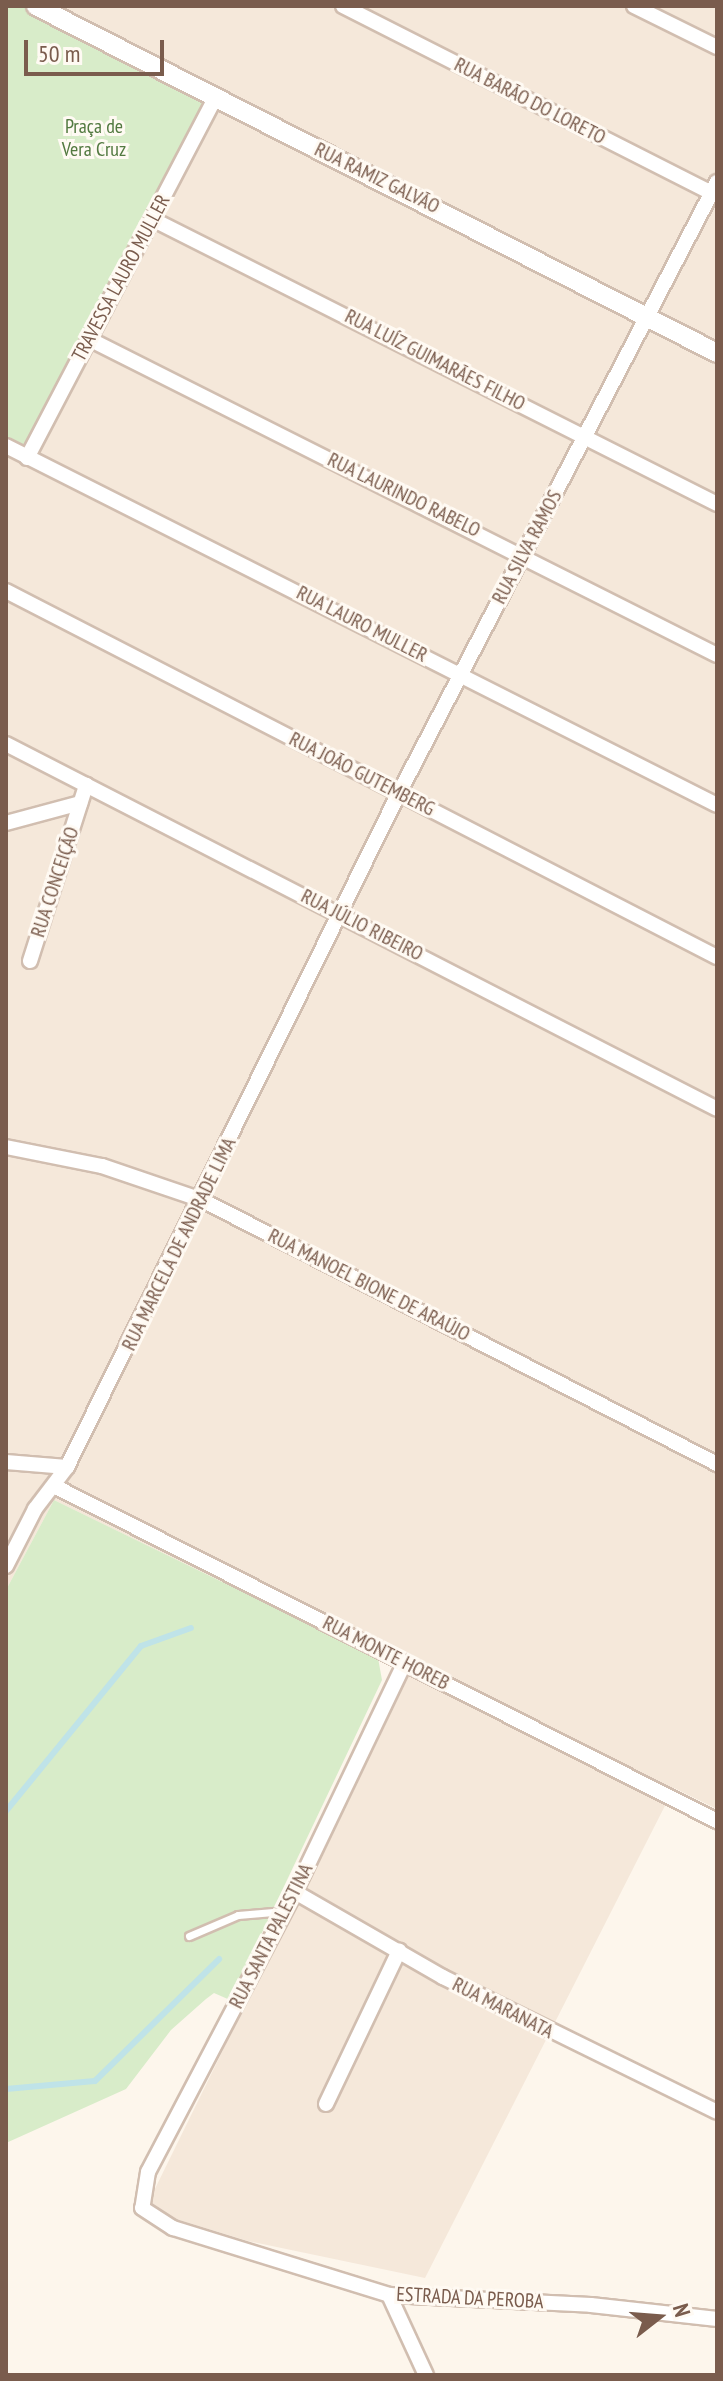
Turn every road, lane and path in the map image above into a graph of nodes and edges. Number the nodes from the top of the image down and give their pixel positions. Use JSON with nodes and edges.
{"nodes":[{"id":1,"x":36,"y":6,"type":"edge"},
{"id":2,"x":343,"y":6,"type":"edge"},
{"id":3,"x":634,"y":6,"type":"edge"},
{"id":4,"x":717,"y":47,"type":"edge"},
{"id":5,"x":215,"y":99,"type":"junction"},
{"id":6,"x":715,"y":190,"type":"edge"},
{"id":7,"x":152,"y":219,"type":"junction"},
{"id":8,"x":647,"y":318,"type":"junction"},
{"id":9,"x":89,"y":339,"type":"junction"},
{"id":10,"x":717,"y":353,"type":"edge"},
{"id":11,"x":585,"y":436,"type":"junction"},
{"id":12,"x":6,"y":446,"type":"edge"},
{"id":13,"x":27,"y":458,"type":"junction"},
{"id":14,"x":717,"y":504,"type":"edge"},
{"id":15,"x":523,"y":554,"type":"junction"},
{"id":16,"x":6,"y":591,"type":"edge"},
{"id":17,"x":717,"y":655,"type":"edge"},
{"id":18,"x":461,"y":673,"type":"junction"},
{"id":19,"x":6,"y":744,"type":"edge"},
{"id":20,"x":86,"y":785,"type":"junction"},
{"id":21,"x":399,"y":793,"type":"junction"},
{"id":22,"x":80,"y":803,"type":"junction"},
{"id":23,"x":717,"y":805,"type":"edge"},
{"id":24,"x":6,"y":823,"type":"edge"},
{"id":25,"x":339,"y":913,"type":"junction"},
{"id":26,"x":717,"y":957,"type":"edge"},
{"id":27,"x":30,"y":961,"type":"dead end"},
{"id":28,"x":717,"y":1109,"type":"edge"},
{"id":29,"x":6,"y":1147,"type":"edge"},
{"id":30,"x":202,"y":1200,"type":"junction"},
{"id":31,"x":6,"y":1462,"type":"edge"},
{"id":32,"x":717,"y":1464,"type":"edge"},
{"id":33,"x":67,"y":1467,"type":"junction"},
{"id":34,"x":54,"y":1486,"type":"junction"},
{"id":35,"x":6,"y":1566,"type":"edge"},
{"id":36,"x":405,"y":1662,"type":"junction"},
{"id":37,"x":717,"y":1821,"type":"edge"},
{"id":38,"x":295,"y":1892,"type":"junction"},
{"id":39,"x":285,"y":1911,"type":"junction"},
{"id":40,"x":189,"y":1936,"type":"dead end"},
{"id":41,"x":399,"y":1951,"type":"junction"},
{"id":42,"x":326,"y":2104,"type":"dead end"},
{"id":43,"x":717,"y":2112,"type":"edge"},
{"id":44,"x":142,"y":2208,"type":"joint"},
{"id":45,"x":389,"y":2295,"type":"junction"},
{"id":46,"x":717,"y":2319,"type":"edge"},
{"id":47,"x":426,"y":2375,"type":"edge"}],
"edges":[{"from":1,"to":5,"type":"street","name":"RUA RAMIZ GALVÃO"},
{"from":2,"to":6,"type":"street","name":"RUA BARÃO DO LORETO"},
{"from":3,"to":4,"type":"street"},
{"from":5,"to":7,"type":"street","name":"TRAVESSA LAURO MULLER"},
{"from":5,"to":8,"type":"street","name":"RUA RAMIZ GALVÃO"},
{"from":6,"to":8,"type":"street","name":"RUA SILVA RAMOS"},
{"from":7,"to":9,"type":"street","name":"TRAVESSA LAURO MULLER"},
{"from":7,"to":11,"type":"street","name":"RUA LUÍZ GUIMARÃES FILHO"},
{"from":8,"to":10,"type":"street","name":"RUA RAMIZ GALVÃO"},
{"from":8,"to":11,"type":"street","name":"RUA SILVA RAMOS"},
{"from":9,"to":13,"type":"street","name":"TRAVESSA LAURO MULLER"},
{"from":9,"to":15,"type":"street","name":"RUA LAURINDO RABELO"},
{"from":11,"to":14,"type":"street","name":"RUA LUÍZ GUIMARÃES FILHO"},
{"from":11,"to":15,"type":"street","name":"RUA SILVA RAMOS"},
{"from":12,"to":13,"type":"street","name":"RUA LAURO MULLER"},
{"from":13,"to":18,"type":"street","name":"RUA LAURO MULLER"},
{"from":15,"to":17,"type":"street","name":"RUA LAURINDO RABELO"},
{"from":15,"to":18,"type":"street","name":"RUA SILVA RAMOS"},
{"from":16,"to":21,"type":"street","name":"RUA JOÃO GUTEMBERG"},
{"from":18,"to":21,"type":"street","name":"RUA SILVA RAMOS"},
{"from":18,"to":23,"type":"street","name":"RUA LAURO MULLER"},
{"from":19,"to":20,"type":"street","name":"RUA JÚLIO RIBEIRO"},
{"from":20,"to":22,"type":"street","name":"RUA CONCEIÇÃO"},
{"from":20,"to":25,"type":"street","name":"RUA JÚLIO RIBEIRO"},
{"from":21,"to":25,"type":"street","name":"RUA SILVA RAMOS"},
{"from":21,"to":26,"type":"street","name":"RUA JOÃO GUTEMBERG"},
{"from":22,"to":24,"type":"street","name":"RUA CONCEIÇÃO"},
{"from":22,"to":27,"type":"street","name":"RUA CONCEIÇÃO"},
{"from":25,"to":28,"type":"street","name":"RUA JÚLIO RIBEIRO"},
{"from":25,"to":30,"type":"street","name":"RUA MARCELA DE ANDRADE LIMA"},
{"from":29,"to":30,"type":"street","name":"RUA MANOEL BIONE DE ARAÚJO"},
{"from":30,"to":32,"type":"street","name":"RUA MANOEL BIONE DE ARAÚJO"},
{"from":30,"to":33,"type":"street","name":"RUA MARCELA DE ANDRADE LIMA"},
{"from":31,"to":33,"type":"street"},
{"from":33,"to":34,"type":"street","name":"RUA MARCELA DE ANDRADE LIMA"},
{"from":34,"to":35,"type":"street","name":"RUA MARCELA DE ANDRADE LIMA"},
{"from":34,"to":36,"type":"street","name":"RUA MONTE HOREB"},
{"from":36,"to":37,"type":"street","name":"RUA MONTE HOREB"},
{"from":36,"to":38,"type":"street","name":"RUA SANTA PALESTINA"},
{"from":38,"to":39,"type":"street","name":"RUA SANTA PALESTINA"},
{"from":38,"to":41,"type":"street","name":"RUA MARANATA"},
{"from":39,"to":40,"type":"lane"},
{"from":39,"to":44,"type":"street","name":"RUA SANTA PALESTINA"},
{"from":41,"to":42,"type":"street"},
{"from":41,"to":43,"type":"street","name":"RUA MARANATA"},
{"from":44,"to":45,"type":"street","name":"ESTRADA DA PEROBA"},
{"from":45,"to":46,"type":"street","name":"ESTRADA DA PEROBA"},
{"from":45,"to":47,"type":"street"}]}
